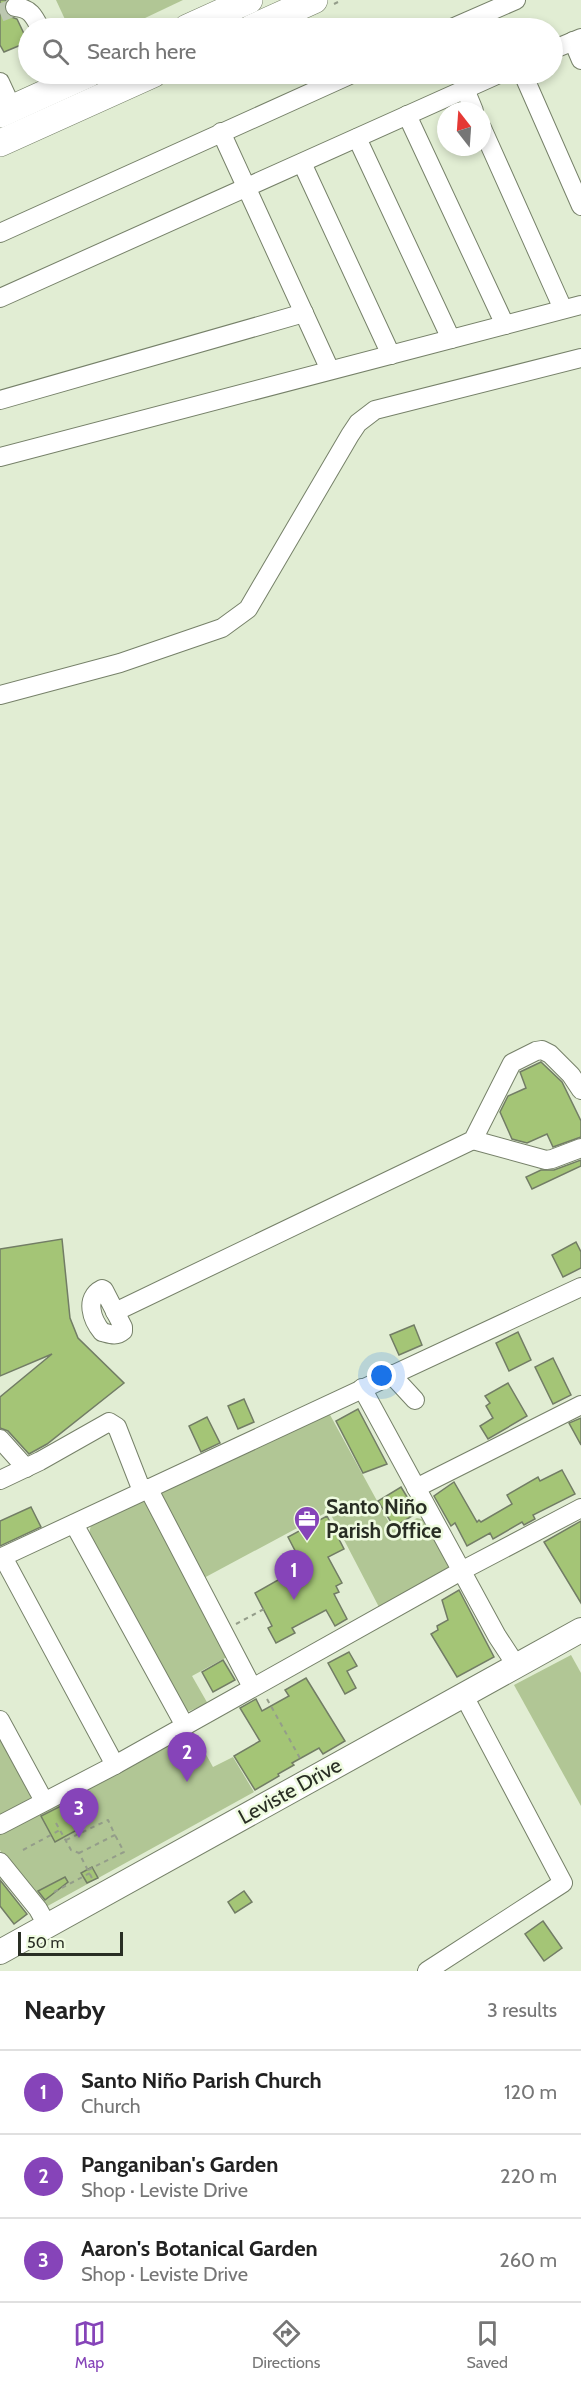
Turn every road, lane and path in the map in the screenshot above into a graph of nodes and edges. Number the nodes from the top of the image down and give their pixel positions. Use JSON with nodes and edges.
{"nodes":[{"id":1,"x":249,"y":0,"type":"edge"},
{"id":2,"x":314,"y":0,"type":"edge"},
{"id":3,"x":516,"y":0,"type":"edge"},
{"id":4,"x":15,"y":7,"type":"dead end"},
{"id":5,"x":35,"y":18,"type":"edge"},
{"id":6,"x":209,"y":18,"type":"edge"},
{"id":7,"x":274,"y":18,"type":"edge"},
{"id":8,"x":475,"y":18,"type":"edge"},
{"id":9,"x":577,"y":40,"type":"edge"},
{"id":10,"x":563,"y":46,"type":"edge"},
{"id":11,"x":581,"y":60,"type":"edge"},
{"id":12,"x":0,"y":82,"type":"edge"},
{"id":13,"x":58,"y":84,"type":"edge"},
{"id":14,"x":131,"y":84,"type":"edge"},
{"id":15,"x":329,"y":84,"type":"edge"},
{"id":16,"x":476,"y":84,"type":"edge"},
{"id":17,"x":527,"y":84,"type":"edge"},
{"id":18,"x":465,"y":89,"type":"junction"},
{"id":19,"x":470,"y":102,"type":"edge"},
{"id":20,"x":6,"y":111,"type":"edge"},
{"id":21,"x":407,"y":115,"type":"junction"},
{"id":22,"x":221,"y":132,"type":"junction"},
{"id":23,"x":357,"y":138,"type":"junction"},
{"id":24,"x":0,"y":143,"type":"edge"},
{"id":25,"x":491,"y":146,"type":"edge"},
{"id":26,"x":302,"y":163,"type":"junction"},
{"id":27,"x":247,"y":188,"type":"junction"},
{"id":28,"x":581,"y":206,"type":"edge"},
{"id":29,"x":0,"y":233,"type":"edge"},
{"id":30,"x":0,"y":298,"type":"edge"},
{"id":31,"x":572,"y":307,"type":"edge"},
{"id":32,"x":304,"y":313,"type":"junction"},
{"id":33,"x":505,"y":325,"type":"junction"},
{"id":34,"x":451,"y":339,"type":"junction"},
{"id":35,"x":390,"y":355,"type":"junction"},
{"id":36,"x":581,"y":358,"type":"edge"},
{"id":37,"x":330,"y":370,"type":"junction"},
{"id":38,"x":0,"y":400,"type":"edge"},
{"id":39,"x":0,"y":457,"type":"edge"},
{"id":40,"x":0,"y":695,"type":"edge"},
{"id":41,"x":580,"y":1092,"type":"edge"},
{"id":42,"x":473,"y":1140,"type":"junction"},
{"id":43,"x":581,"y":1148,"type":"edge"},
{"id":44,"x":581,"y":1287,"type":"edge"},
{"id":45,"x":115,"y":1312,"type":"dead end"},
{"id":46,"x":391,"y":1374,"type":"junction"},
{"id":47,"x":362,"y":1388,"type":"junction"},
{"id":48,"x":415,"y":1400,"type":"dead end"},
{"id":49,"x":581,"y":1405,"type":"edge"},
{"id":50,"x":0,"y":1438,"type":"edge"},
{"id":51,"x":26,"y":1467,"type":"junction"},
{"id":52,"x":0,"y":1480,"type":"edge"},
{"id":53,"x":416,"y":1488,"type":"junction"},
{"id":54,"x":145,"y":1490,"type":"junction"},
{"id":55,"x":581,"y":1508,"type":"edge"},
{"id":56,"x":74,"y":1524,"type":"junction"},
{"id":57,"x":2,"y":1557,"type":"edge"},
{"id":58,"x":463,"y":1570,"type":"junction"},
{"id":59,"x":264,"y":1609,"type":"dead end"},
{"id":60,"x":244,"y":1620,"type":"dead end"},
{"id":61,"x":581,"y":1630,"type":"edge"},
{"id":62,"x":516,"y":1665,"type":"junction"},
{"id":63,"x":255,"y":1685,"type":"junction"},
{"id":64,"x":463,"y":1694,"type":"junction"},
{"id":65,"x":0,"y":1720,"type":"edge"},
{"id":66,"x":185,"y":1726,"type":"junction"},
{"id":67,"x":301,"y":1760,"type":"dead end"},
{"id":68,"x":115,"y":1765,"type":"junction"},
{"id":69,"x":44,"y":1801,"type":"junction"},
{"id":70,"x":56,"y":1823,"type":"dead end"},
{"id":71,"x":0,"y":1825,"type":"edge"},
{"id":72,"x":60,"y":1830,"type":"junction"},
{"id":73,"x":115,"y":1835,"type":"junction"},
{"id":74,"x":66,"y":1840,"type":"junction"},
{"id":75,"x":23,"y":1850,"type":"dead end"},
{"id":76,"x":79,"y":1853,"type":"junction"},
{"id":77,"x":0,"y":1862,"type":"edge"},
{"id":78,"x":88,"y":1870,"type":"junction"},
{"id":79,"x":54,"y":1892,"type":"dead end"},
{"id":80,"x":47,"y":1925,"type":"junction"},
{"id":81,"x":0,"y":1952,"type":"edge"},
{"id":82,"x":427,"y":1971,"type":"edge"}],
"edges":[{"from":1,"to":6,"type":"highway"},
{"from":2,"to":7,"type":"highway"},
{"from":3,"to":8,"type":"street"},
{"from":4,"to":5,"type":"street"},
{"from":9,"to":10,"type":"street"},
{"from":9,"to":11,"type":"street"},
{"from":12,"to":20,"type":"street"},
{"from":13,"to":20,"type":"highway"},
{"from":14,"to":24,"type":"highway"},
{"from":15,"to":22,"type":"street"},
{"from":16,"to":18,"type":"street"},
{"from":17,"to":28,"type":"street"},
{"from":18,"to":19,"type":"street"},
{"from":18,"to":21,"type":"street"},
{"from":21,"to":23,"type":"street"},
{"from":21,"to":33,"type":"street"},
{"from":22,"to":27,"type":"street"},
{"from":22,"to":29,"type":"street"},
{"from":23,"to":26,"type":"street"},
{"from":23,"to":34,"type":"street"},
{"from":25,"to":31,"type":"street"},
{"from":26,"to":27,"type":"street"},
{"from":26,"to":35,"type":"street"},
{"from":27,"to":30,"type":"street"},
{"from":27,"to":32,"type":"street"},
{"from":31,"to":33,"type":"street"},
{"from":32,"to":37,"type":"street"},
{"from":32,"to":38,"type":"street"},
{"from":33,"to":34,"type":"street"},
{"from":34,"to":35,"type":"street"},
{"from":35,"to":37,"type":"street"},
{"from":36,"to":40,"type":"street"},
{"from":37,"to":39,"type":"street"},
{"from":41,"to":42,"type":"street"},
{"from":42,"to":43,"type":"street"},
{"from":42,"to":45,"type":"street"},
{"from":44,"to":46,"type":"street"},
{"from":46,"to":47,"type":"street"},
{"from":46,"to":48,"type":"street"},
{"from":47,"to":53,"type":"street"},
{"from":47,"to":54,"type":"street"},
{"from":49,"to":53,"type":"street"},
{"from":50,"to":51,"type":"street"},
{"from":51,"to":52,"type":"street"},
{"from":51,"to":54,"type":"street"},
{"from":53,"to":58,"type":"street"},
{"from":54,"to":56,"type":"street"},
{"from":54,"to":63,"type":"street"},
{"from":55,"to":58,"type":"street"},
{"from":56,"to":57,"type":"street"},
{"from":56,"to":66,"type":"street"},
{"from":57,"to":68,"type":"street"},
{"from":58,"to":62,"type":"street"},
{"from":58,"to":63,"type":"street"},
{"from":59,"to":60,"type":"path"},
{"from":61,"to":62,"type":"main road","name":"Leviste Drive"},
{"from":62,"to":64,"type":"main road","name":"Leviste Drive"},
{"from":63,"to":66,"type":"street"},
{"from":63,"to":67,"type":"path"},
{"from":64,"to":80,"type":"main road","name":"Leviste Drive"},
{"from":64,"to":82,"type":"street"},
{"from":65,"to":69,"type":"street"},
{"from":66,"to":68,"type":"street"},
{"from":68,"to":69,"type":"street"},
{"from":69,"to":71,"type":"street"},
{"from":70,"to":72,"type":"path"},
{"from":72,"to":74,"type":"path"},
{"from":72,"to":75,"type":"path"},
{"from":73,"to":74,"type":"path"},
{"from":73,"to":76,"type":"path"},
{"from":73,"to":78,"type":"path"},
{"from":74,"to":76,"type":"path"},
{"from":76,"to":78,"type":"path"},
{"from":77,"to":80,"type":"street"},
{"from":78,"to":79,"type":"path"},
{"from":80,"to":81,"type":"main road","name":"Leviste Drive"}]}
